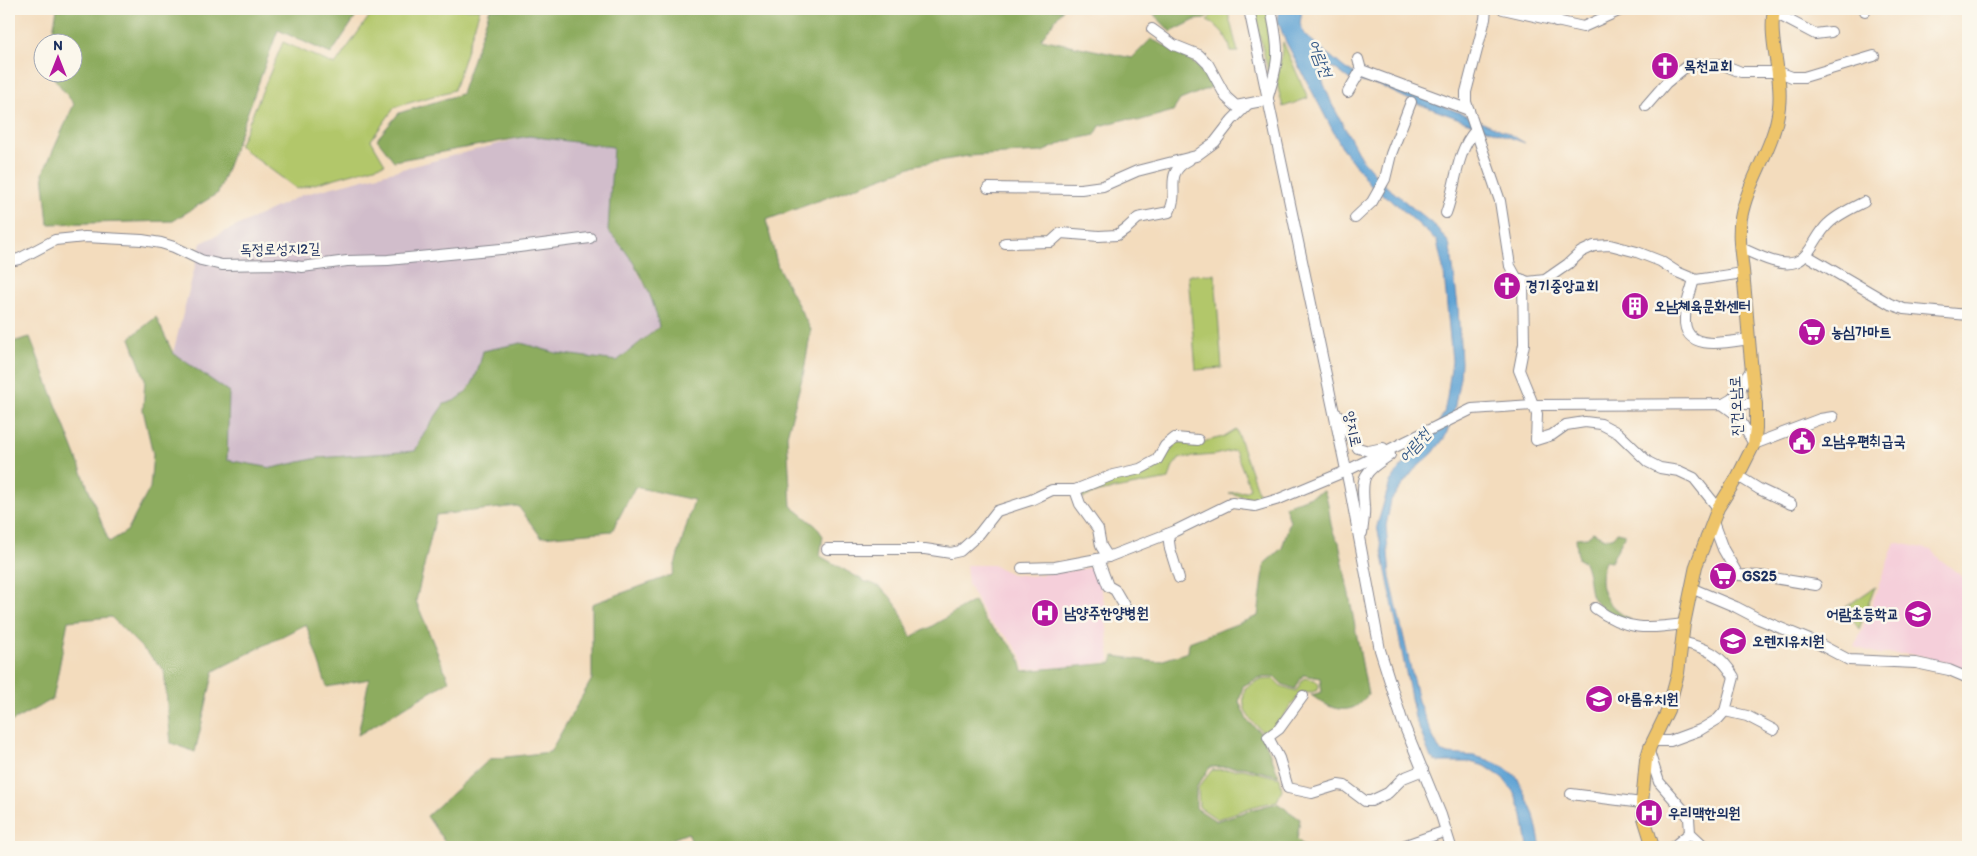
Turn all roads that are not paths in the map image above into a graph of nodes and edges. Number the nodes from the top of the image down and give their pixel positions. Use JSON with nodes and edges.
{"nodes":[{"id":1,"x":1248,"y":9,"type":"edge"},
{"id":2,"x":1271,"y":9,"type":"edge"},
{"id":3,"x":1486,"y":9,"type":"edge"},
{"id":4,"x":1503,"y":9,"type":"edge"},
{"id":5,"x":1557,"y":9,"type":"edge"},
{"id":6,"x":1623,"y":9,"type":"edge"},
{"id":7,"x":1774,"y":10,"type":"edge"},
{"id":8,"x":1556,"y":22,"type":"junction"},
{"id":9,"x":1152,"y":29,"type":"dead end"},
{"id":10,"x":1831,"y":32,"type":"dead end"},
{"id":11,"x":1874,"y":56,"type":"dead end"},
{"id":12,"x":1358,"y":59,"type":"dead end"},
{"id":13,"x":1361,"y":70,"type":"junction"},
{"id":14,"x":1779,"y":72,"type":"junction"},
{"id":15,"x":1351,"y":87,"type":"dead end"},
{"id":16,"x":1267,"y":100,"type":"junction"},
{"id":17,"x":1411,"y":102,"type":"dead end"},
{"id":18,"x":1247,"y":105,"type":"junction"},
{"id":19,"x":1646,"y":106,"type":"dead end"},
{"id":20,"x":1469,"y":110,"type":"junction"},
{"id":21,"x":1475,"y":129,"type":"junction"},
{"id":22,"x":1196,"y":156,"type":"junction"},
{"id":23,"x":988,"y":188,"type":"dead end"},
{"id":24,"x":1864,"y":202,"type":"dead end"},
{"id":25,"x":1446,"y":213,"type":"dead end"},
{"id":26,"x":1355,"y":218,"type":"dead end"},
{"id":27,"x":590,"y":238,"type":"dead end"},
{"id":28,"x":1005,"y":243,"type":"dead end"},
{"id":29,"x":1741,"y":248,"type":"junction"},
{"id":30,"x":1806,"y":255,"type":"junction"},
{"id":31,"x":9,"y":261,"type":"edge"},
{"id":32,"x":1744,"y":273,"type":"junction"},
{"id":33,"x":1694,"y":279,"type":"junction"},
{"id":34,"x":1523,"y":280,"type":"junction"},
{"id":35,"x":1968,"y":315,"type":"edge"},
{"id":36,"x":1749,"y":339,"type":"junction"},
{"id":37,"x":1752,"y":370,"type":"junction"},
{"id":38,"x":1722,"y":404,"type":"junction"},
{"id":39,"x":1756,"y":404,"type":"junction"},
{"id":40,"x":1533,"y":405,"type":"junction"},
{"id":41,"x":1333,"y":407,"type":"junction"},
{"id":42,"x":1833,"y":417,"type":"dead end"},
{"id":43,"x":1198,"y":440,"type":"dead end"},
{"id":44,"x":1411,"y":440,"type":"junction"},
{"id":45,"x":1754,"y":444,"type":"junction"},
{"id":46,"x":1346,"y":471,"type":"junction"},
{"id":47,"x":1738,"y":476,"type":"junction"},
{"id":48,"x":1075,"y":490,"type":"junction"},
{"id":49,"x":1791,"y":504,"type":"dead end"},
{"id":50,"x":1718,"y":508,"type":"junction"},
{"id":51,"x":1713,"y":522,"type":"junction"},
{"id":52,"x":1168,"y":534,"type":"junction"},
{"id":53,"x":1360,"y":547,"type":"junction"},
{"id":54,"x":827,"y":549,"type":"dead end"},
{"id":55,"x":1103,"y":558,"type":"junction"},
{"id":56,"x":1022,"y":568,"type":"dead end"},
{"id":57,"x":1179,"y":578,"type":"dead end"},
{"id":58,"x":1816,"y":585,"type":"dead end"},
{"id":59,"x":1691,"y":588,"type":"junction"},
{"id":60,"x":1595,"y":608,"type":"dead end"},
{"id":61,"x":1129,"y":614,"type":"dead end"},
{"id":62,"x":1684,"y":624,"type":"junction"},
{"id":63,"x":1682,"y":642,"type":"junction"},
{"id":64,"x":1968,"y":678,"type":"edge"},
{"id":65,"x":1303,"y":696,"type":"dead end"},
{"id":66,"x":1725,"y":711,"type":"junction"},
{"id":67,"x":1774,"y":730,"type":"dead end"},
{"id":68,"x":1651,"y":746,"type":"junction"},
{"id":69,"x":1423,"y":770,"type":"junction"},
{"id":70,"x":1571,"y":794,"type":"dead end"},
{"id":71,"x":1642,"y":803,"type":"junction"},
{"id":72,"x":1446,"y":831,"type":"junction"},
{"id":73,"x":1690,"y":833,"type":"junction"},
{"id":74,"x":1400,"y":847,"type":"edge"},
{"id":75,"x":1451,"y":847,"type":"edge"},
{"id":76,"x":1653,"y":847,"type":"edge"},
{"id":77,"x":1674,"y":847,"type":"edge"},
{"id":78,"x":1705,"y":847,"type":"edge"}],
"edges":[{"from":1,"to":16,"type":"street","name":"양지로"},
{"from":2,"to":16,"type":"street"},
{"from":3,"to":20,"type":"street"},
{"from":4,"to":8,"type":"street"},
{"from":5,"to":8,"type":"street"},
{"from":6,"to":8,"type":"street"},
{"from":7,"to":10,"type":"street"},
{"from":7,"to":14,"type":"main road","name":"진건오남로"},
{"from":9,"to":18,"type":"street"},
{"from":11,"to":14,"type":"street"},
{"from":12,"to":13,"type":"street"},
{"from":13,"to":15,"type":"street"},
{"from":13,"to":20,"type":"street"},
{"from":14,"to":19,"type":"street"},
{"from":14,"to":29,"type":"main road","name":"진건오남로"},
{"from":16,"to":18,"type":"street"},
{"from":16,"to":41,"type":"street","name":"양지로"},
{"from":17,"to":26,"type":"street"},
{"from":18,"to":22,"type":"street"},
{"from":20,"to":21,"type":"street"},
{"from":21,"to":25,"type":"street"},
{"from":21,"to":34,"type":"street"},
{"from":22,"to":23,"type":"street"},
{"from":22,"to":28,"type":"street"},
{"from":24,"to":30,"type":"street"},
{"from":27,"to":31,"type":"street","name":"독정로성지2길"},
{"from":29,"to":30,"type":"street"},
{"from":29,"to":32,"type":"main road","name":"진건오남로"},
{"from":30,"to":35,"type":"street"},
{"from":32,"to":33,"type":"street"},
{"from":32,"to":36,"type":"main road","name":"진건오남로"},
{"from":33,"to":34,"type":"street"},
{"from":33,"to":36,"type":"street"},
{"from":34,"to":40,"type":"street"},
{"from":36,"to":37,"type":"main road","name":"진건오남로"},
{"from":37,"to":38,"type":"street"},
{"from":37,"to":39,"type":"main road","name":"진건오남로"},
{"from":38,"to":39,"type":"street"},
{"from":38,"to":40,"type":"street"},
{"from":38,"to":45,"type":"street"},
{"from":39,"to":45,"type":"main road","name":"진건오남로"},
{"from":40,"to":44,"type":"street"},
{"from":40,"to":50,"type":"street"},
{"from":41,"to":44,"type":"street"},
{"from":41,"to":46,"type":"street","name":"양지로"},
{"from":42,"to":45,"type":"street"},
{"from":43,"to":48,"type":"street"},
{"from":44,"to":46,"type":"street"},
{"from":44,"to":53,"type":"street"},
{"from":45,"to":47,"type":"main road","name":"진건오남로"},
{"from":46,"to":52,"type":"street"},
{"from":46,"to":53,"type":"street","name":"양지로"},
{"from":47,"to":49,"type":"street"},
{"from":47,"to":50,"type":"main road","name":"진건오남로"},
{"from":48,"to":54,"type":"street"},
{"from":48,"to":55,"type":"street"},
{"from":50,"to":51,"type":"main road","name":"진건오남로"},
{"from":51,"to":58,"type":"street"},
{"from":51,"to":59,"type":"main road","name":"진건오남로"},
{"from":52,"to":55,"type":"street"},
{"from":52,"to":57,"type":"street"},
{"from":53,"to":69,"type":"street","name":"양지로"},
{"from":55,"to":56,"type":"street"},
{"from":55,"to":61,"type":"street"},
{"from":59,"to":62,"type":"main road","name":"진건오남로"},
{"from":59,"to":64,"type":"street"},
{"from":60,"to":62,"type":"street"},
{"from":62,"to":63,"type":"main road","name":"진건오남로"},
{"from":63,"to":66,"type":"street"},
{"from":63,"to":68,"type":"main road","name":"진건오남로"},
{"from":65,"to":69,"type":"street"},
{"from":66,"to":67,"type":"street"},
{"from":66,"to":68,"type":"street"},
{"from":68,"to":71,"type":"main road","name":"진건오남로"},
{"from":68,"to":73,"type":"street"},
{"from":69,"to":72,"type":"street","name":"양지로"},
{"from":70,"to":71,"type":"street"},
{"from":71,"to":76,"type":"main road","name":"진건오남로"},
{"from":72,"to":74,"type":"street"},
{"from":72,"to":75,"type":"street","name":"양지로"},
{"from":73,"to":77,"type":"street"},
{"from":73,"to":78,"type":"street"}]}
